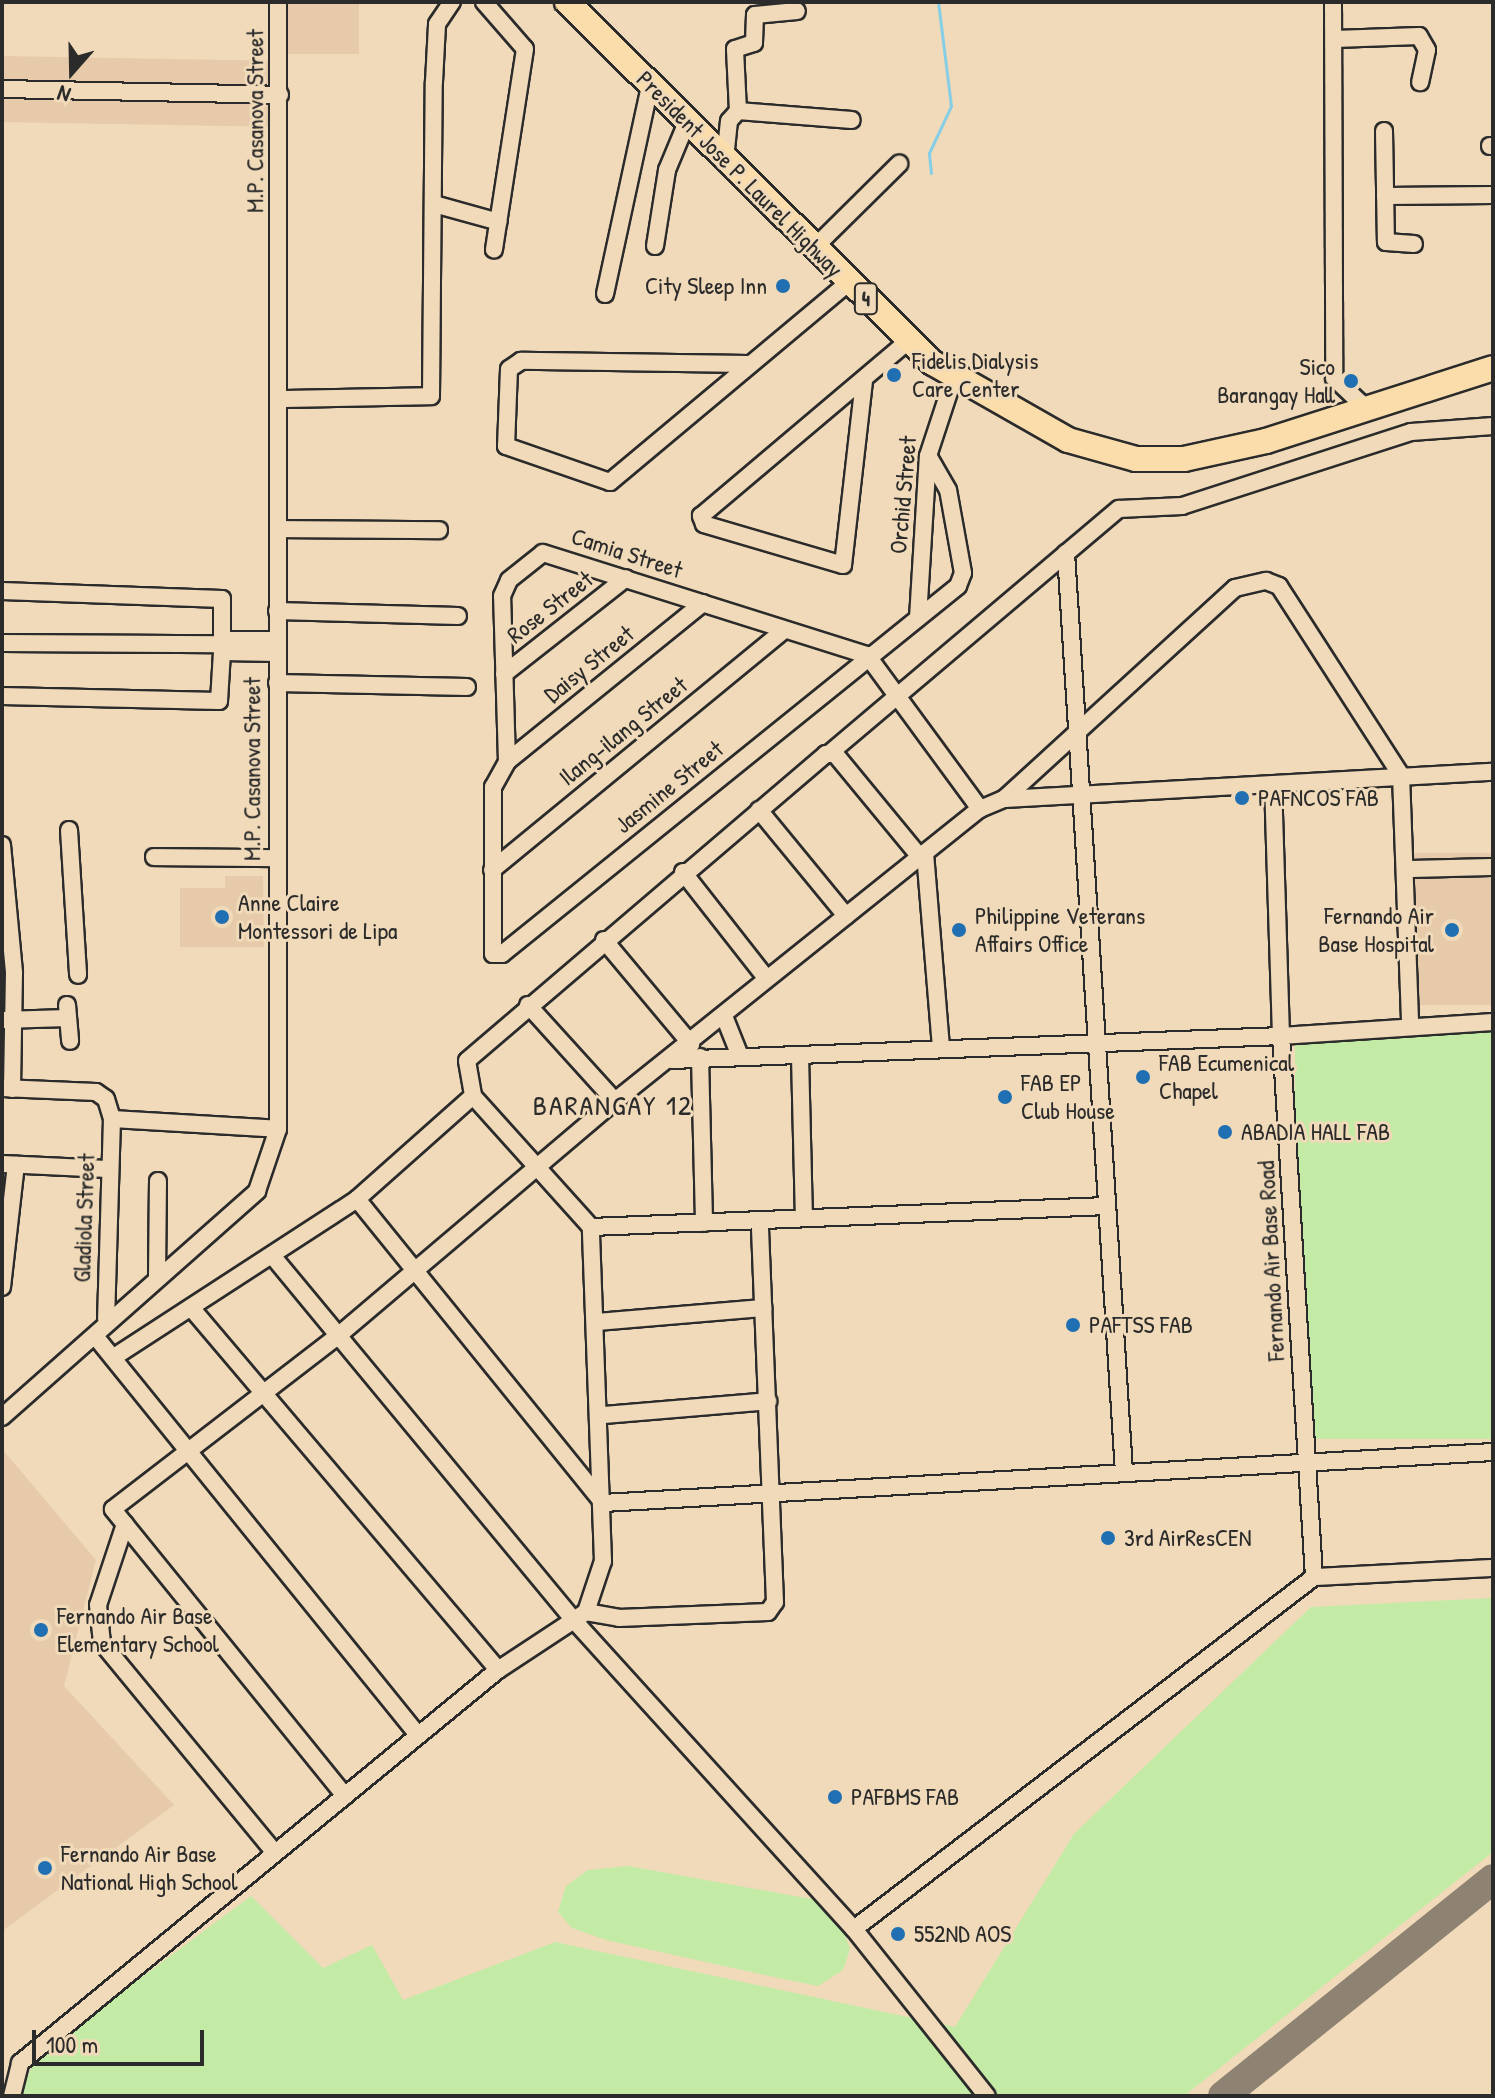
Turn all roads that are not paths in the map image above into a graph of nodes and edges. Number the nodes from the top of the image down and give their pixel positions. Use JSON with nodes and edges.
{"nodes":[{"id":1,"x":278,"y":2,"type":"edge"},
{"id":2,"x":452,"y":2,"type":"edge"},
{"id":3,"x":484,"y":2,"type":"edge"},
{"id":4,"x":567,"y":2,"type":"edge"},
{"id":5,"x":1333,"y":2,"type":"edge"},
{"id":6,"x":797,"y":11,"type":"dead end"},
{"id":7,"x":1335,"y":39,"type":"junction"},
{"id":8,"x":1420,"y":82,"type":"dead end"},
{"id":9,"x":650,"y":85,"type":"junction"},
{"id":10,"x":2,"y":89,"type":"edge"},
{"id":11,"x":280,"y":95,"type":"junction"},
{"id":12,"x":738,"y":111,"type":"junction"},
{"id":13,"x":852,"y":120,"type":"dead end"},
{"id":14,"x":687,"y":122,"type":"junction"},
{"id":15,"x":1384,"y":131,"type":"dead end"},
{"id":16,"x":725,"y":159,"type":"junction"},
{"id":17,"x":899,"y":164,"type":"dead end"},
{"id":18,"x":1493,"y":195,"type":"edge"},
{"id":19,"x":1385,"y":196,"type":"junction"},
{"id":20,"x":434,"y":204,"type":"junction"},
{"id":21,"x":499,"y":222,"type":"junction"},
{"id":22,"x":1414,"y":244,"type":"dead end"},
{"id":23,"x":655,"y":246,"type":"dead end"},
{"id":24,"x":814,"y":248,"type":"junction"},
{"id":25,"x":494,"y":250,"type":"dead end"},
{"id":26,"x":849,"y":282,"type":"junction"},
{"id":27,"x":605,"y":294,"type":"dead end"},
{"id":28,"x":908,"y":341,"type":"junction"},
{"id":29,"x":748,"y":364,"type":"junction"},
{"id":30,"x":1493,"y":368,"type":"edge"},
{"id":31,"x":953,"y":380,"type":"junction"},
{"id":32,"x":864,"y":381,"type":"junction"},
{"id":33,"x":280,"y":399,"type":"junction"},
{"id":34,"x":1366,"y":408,"type":"junction"},
{"id":35,"x":1493,"y":426,"type":"edge"},
{"id":36,"x":928,"y":456,"type":"junction"},
{"id":37,"x":278,"y":529,"type":"junction"},
{"id":38,"x":439,"y":530,"type":"dead end"},
{"id":39,"x":1066,"y":553,"type":"junction"},
{"id":40,"x":626,"y":578,"type":"junction"},
{"id":41,"x":2,"y":591,"type":"edge"},
{"id":42,"x":703,"y":603,"type":"junction"},
{"id":43,"x":277,"y":611,"type":"junction"},
{"id":44,"x":458,"y":616,"type":"dead end"},
{"id":45,"x":918,"y":618,"type":"junction"},
{"id":46,"x":784,"y":630,"type":"junction"},
{"id":47,"x":2,"y":643,"type":"edge"},
{"id":48,"x":222,"y":645,"type":"junction"},
{"id":49,"x":277,"y":647,"type":"junction"},
{"id":50,"x":867,"y":655,"type":"junction"},
{"id":51,"x":504,"y":674,"type":"junction"},
{"id":52,"x":277,"y":683,"type":"junction"},
{"id":53,"x":467,"y":687,"type":"dead end"},
{"id":54,"x":897,"y":694,"type":"junction"},
{"id":55,"x":2,"y":696,"type":"edge"},
{"id":56,"x":1080,"y":731,"type":"junction"},
{"id":57,"x":831,"y":752,"type":"junction"},
{"id":58,"x":507,"y":762,"type":"junction"},
{"id":59,"x":1493,"y":772,"type":"edge"},
{"id":60,"x":1401,"y":775,"type":"junction"},
{"id":61,"x":1273,"y":784,"type":"junction"},
{"id":62,"x":1086,"y":794,"type":"junction"},
{"id":63,"x":1004,"y":799,"type":"junction"},
{"id":64,"x":980,"y":809,"type":"junction"},
{"id":65,"x":759,"y":810,"type":"junction"},
{"id":66,"x":69,"y":830,"type":"dead end"},
{"id":67,"x":2,"y":845,"type":"edge"},
{"id":68,"x":923,"y":855,"type":"junction"},
{"id":69,"x":154,"y":857,"type":"dead end"},
{"id":70,"x":276,"y":858,"type":"junction"},
{"id":71,"x":1493,"y":867,"type":"edge"},
{"id":72,"x":1409,"y":869,"type":"junction"},
{"id":73,"x":4,"y":870,"type":"edge"},
{"id":74,"x":492,"y":870,"type":"junction"},
{"id":75,"x":683,"y":872,"type":"junction"},
{"id":76,"x":846,"y":916,"type":"junction"},
{"id":77,"x":6,"y":923,"type":"edge"},
{"id":78,"x":604,"y":940,"type":"junction"},
{"id":79,"x":8,"y":974,"type":"edge"},
{"id":80,"x":78,"y":975,"type":"dead end"},
{"id":81,"x":766,"y":978,"type":"junction"},
{"id":82,"x":528,"y":1005,"type":"junction"},
{"id":83,"x":724,"y":1016,"type":"junction"},
{"id":84,"x":9,"y":1019,"type":"edge"},
{"id":85,"x":1493,"y":1022,"type":"edge"},
{"id":86,"x":1410,"y":1026,"type":"junction"},
{"id":87,"x":1281,"y":1036,"type":"junction"},
{"id":88,"x":70,"y":1041,"type":"dead end"},
{"id":89,"x":1097,"y":1042,"type":"junction"},
{"id":90,"x":941,"y":1048,"type":"junction"},
{"id":91,"x":695,"y":1050,"type":"junction"},
{"id":92,"x":740,"y":1056,"type":"junction"},
{"id":93,"x":800,"y":1056,"type":"junction"},
{"id":94,"x":7,"y":1089,"type":"edge"},
{"id":95,"x":473,"y":1096,"type":"junction"},
{"id":96,"x":615,"y":1101,"type":"junction"},
{"id":97,"x":112,"y":1119,"type":"junction"},
{"id":98,"x":278,"y":1129,"type":"junction"},
{"id":99,"x":9,"y":1164,"type":"edge"},
{"id":100,"x":110,"y":1169,"type":"junction"},
{"id":101,"x":534,"y":1171,"type":"junction"},
{"id":102,"x":158,"y":1181,"type":"dead end"},
{"id":103,"x":357,"y":1199,"type":"junction"},
{"id":104,"x":1107,"y":1206,"type":"junction"},
{"id":105,"x":804,"y":1217,"type":"junction"},
{"id":106,"x":760,"y":1221,"type":"junction"},
{"id":107,"x":704,"y":1223,"type":"junction"},
{"id":108,"x":591,"y":1227,"type":"junction"},
{"id":109,"x":275,"y":1259,"type":"junction"},
{"id":110,"x":416,"y":1273,"type":"junction"},
{"id":111,"x":157,"y":1276,"type":"junction"},
{"id":112,"x":2,"y":1287,"type":"edge"},
{"id":113,"x":763,"y":1308,"type":"junction"},
{"id":114,"x":193,"y":1310,"type":"junction"},
{"id":115,"x":106,"y":1319,"type":"junction"},
{"id":116,"x":596,"y":1322,"type":"junction"},
{"id":117,"x":339,"y":1335,"type":"junction"},
{"id":118,"x":95,"y":1336,"type":"junction"},
{"id":119,"x":114,"y":1357,"type":"junction"},
{"id":120,"x":266,"y":1393,"type":"junction"},
{"id":121,"x":768,"y":1401,"type":"junction"},
{"id":122,"x":603,"y":1415,"type":"junction"},
{"id":123,"x":2,"y":1417,"type":"edge"},
{"id":124,"x":191,"y":1452,"type":"junction"},
{"id":125,"x":1493,"y":1452,"type":"edge"},
{"id":126,"x":1308,"y":1463,"type":"junction"},
{"id":127,"x":1124,"y":1472,"type":"junction"},
{"id":128,"x":771,"y":1494,"type":"junction"},
{"id":129,"x":603,"y":1503,"type":"junction"},
{"id":130,"x":125,"y":1524,"type":"junction"},
{"id":131,"x":1493,"y":1568,"type":"edge"},
{"id":132,"x":1314,"y":1577,"type":"junction"},
{"id":133,"x":578,"y":1614,"type":"junction"},
{"id":134,"x":498,"y":1670,"type":"junction"},
{"id":135,"x":418,"y":1735,"type":"junction"},
{"id":136,"x":345,"y":1796,"type":"junction"},
{"id":137,"x":274,"y":1852,"type":"junction"},
{"id":138,"x":854,"y":1929,"type":"junction"},
{"id":139,"x":12,"y":2096,"type":"edge"},
{"id":140,"x":987,"y":2096,"type":"edge"}],
"edges":[{"from":1,"to":11,"type":"street","name":"M.P. Casanova Street"},
{"from":2,"to":20,"type":"street"},
{"from":3,"to":21,"type":"street"},
{"from":4,"to":9,"type":"highway","name":"President Jose P. Laurel Highway","number":"4"},
{"from":5,"to":7,"type":"street"},
{"from":6,"to":12,"type":"street"},
{"from":7,"to":8,"type":"street"},
{"from":7,"to":34,"type":"street"},
{"from":9,"to":14,"type":"highway","name":"President Jose P. Laurel Highway","number":"4"},
{"from":9,"to":27,"type":"street"},
{"from":10,"to":11,"type":"street"},
{"from":11,"to":33,"type":"street","name":"M.P. Casanova Street"},
{"from":12,"to":13,"type":"street"},
{"from":12,"to":16,"type":"street"},
{"from":14,"to":16,"type":"highway","name":"President Jose P. Laurel Highway","number":"4"},
{"from":14,"to":23,"type":"street"},
{"from":15,"to":19,"type":"street"},
{"from":16,"to":24,"type":"highway","name":"President Jose P. Laurel Highway","number":"4"},
{"from":17,"to":24,"type":"street"},
{"from":18,"to":19,"type":"street"},
{"from":19,"to":22,"type":"street"},
{"from":20,"to":21,"type":"street"},
{"from":20,"to":33,"type":"street"},
{"from":21,"to":25,"type":"street"},
{"from":24,"to":26,"type":"highway","name":"President Jose P. Laurel Highway","number":"4"},
{"from":26,"to":28,"type":"highway","name":"President Jose P. Laurel Highway","number":"4"},
{"from":26,"to":29,"type":"street"},
{"from":28,"to":31,"type":"highway","name":"President Jose P. Laurel Highway","number":"4"},
{"from":28,"to":32,"type":"street"},
{"from":29,"to":29,"type":"street"},
{"from":30,"to":34,"type":"highway","name":"President Jose P. Laurel Highway","number":"4"},
{"from":31,"to":34,"type":"highway","name":"President Jose P. Laurel Highway","number":"4"},
{"from":31,"to":36,"type":"street","name":"Orchid Street"},
{"from":32,"to":32,"type":"street"},
{"from":33,"to":37,"type":"street","name":"M.P. Casanova Street"},
{"from":35,"to":39,"type":"street"},
{"from":36,"to":45,"type":"street","name":"Orchid Street"},
{"from":36,"to":45,"type":"street","name":"Jasmine Street"},
{"from":37,"to":38,"type":"street"},
{"from":37,"to":43,"type":"street","name":"M.P. Casanova Street"},
{"from":39,"to":54,"type":"street"},
{"from":39,"to":56,"type":"street"},
{"from":40,"to":42,"type":"street","name":"Camia Street"},
{"from":40,"to":51,"type":"street","name":"Rose Street"},
{"from":40,"to":51,"type":"street","name":"Camia Street"},
{"from":41,"to":48,"type":"street"},
{"from":42,"to":46,"type":"street","name":"Camia Street"},
{"from":42,"to":58,"type":"street","name":"Daisy Street"},
{"from":43,"to":44,"type":"street"},
{"from":43,"to":49,"type":"street","name":"M.P. Casanova Street"},
{"from":45,"to":50,"type":"street","name":"Jasmine Street"},
{"from":46,"to":50,"type":"street","name":"Camia Street"},
{"from":46,"to":74,"type":"street","name":"Ilang-ilang Street"},
{"from":47,"to":48,"type":"street"},
{"from":48,"to":49,"type":"street"},
{"from":48,"to":55,"type":"street"},
{"from":49,"to":52,"type":"street","name":"M.P. Casanova Street"},
{"from":50,"to":54,"type":"street"},
{"from":50,"to":74,"type":"street","name":"Jasmine Street"},
{"from":51,"to":58,"type":"street","name":"Camia Street"},
{"from":52,"to":53,"type":"street"},
{"from":52,"to":70,"type":"street","name":"M.P. Casanova Street"},
{"from":54,"to":57,"type":"street"},
{"from":54,"to":64,"type":"street"},
{"from":56,"to":60,"type":"street"},
{"from":56,"to":62,"type":"street"},
{"from":56,"to":63,"type":"street"},
{"from":57,"to":65,"type":"street"},
{"from":57,"to":68,"type":"street"},
{"from":58,"to":74,"type":"street"},
{"from":59,"to":60,"type":"street"},
{"from":60,"to":61,"type":"street"},
{"from":60,"to":72,"type":"street"},
{"from":61,"to":62,"type":"street"},
{"from":61,"to":87,"type":"street","name":"Fernando Air Base Road"},
{"from":62,"to":63,"type":"street"},
{"from":62,"to":89,"type":"street"},
{"from":63,"to":64,"type":"street"},
{"from":64,"to":68,"type":"street"},
{"from":65,"to":75,"type":"street"},
{"from":65,"to":76,"type":"street"},
{"from":66,"to":80,"type":"street"},
{"from":67,"to":73,"type":"street"},
{"from":68,"to":76,"type":"street"},
{"from":68,"to":90,"type":"street"},
{"from":69,"to":70,"type":"street"},
{"from":70,"to":98,"type":"street","name":"M.P. Casanova Street"},
{"from":71,"to":72,"type":"street"},
{"from":72,"to":86,"type":"street"},
{"from":73,"to":77,"type":"street"},
{"from":75,"to":78,"type":"street"},
{"from":75,"to":81,"type":"street"},
{"from":76,"to":81,"type":"street"},
{"from":77,"to":79,"type":"street"},
{"from":78,"to":82,"type":"street"},
{"from":78,"to":91,"type":"street"},
{"from":79,"to":84,"type":"street"},
{"from":81,"to":83,"type":"street"},
{"from":82,"to":95,"type":"street"},
{"from":82,"to":96,"type":"street"},
{"from":83,"to":91,"type":"street"},
{"from":83,"to":92,"type":"street"},
{"from":84,"to":88,"type":"street"},
{"from":84,"to":94,"type":"street"},
{"from":85,"to":86,"type":"street"},
{"from":86,"to":87,"type":"street"},
{"from":87,"to":89,"type":"street"},
{"from":87,"to":126,"type":"street","name":"Fernando Air Base Road"},
{"from":89,"to":90,"type":"street"},
{"from":89,"to":104,"type":"street"},
{"from":90,"to":93,"type":"street"},
{"from":91,"to":92,"type":"street"},
{"from":91,"to":96,"type":"street"},
{"from":91,"to":107,"type":"street"},
{"from":92,"to":93,"type":"street"},
{"from":93,"to":105,"type":"street"},
{"from":94,"to":97,"type":"street"},
{"from":95,"to":101,"type":"street"},
{"from":95,"to":103,"type":"street"},
{"from":96,"to":101,"type":"street"},
{"from":97,"to":98,"type":"street"},
{"from":97,"to":100,"type":"street","name":"Gladiola Street"},
{"from":98,"to":111,"type":"street","name":"M.P. Casanova Street"},
{"from":99,"to":100,"type":"street"},
{"from":99,"to":112,"type":"street"},
{"from":100,"to":115,"type":"street","name":"Gladiola Street"},
{"from":101,"to":108,"type":"street"},
{"from":101,"to":110,"type":"street"},
{"from":102,"to":111,"type":"street"},
{"from":103,"to":109,"type":"street"},
{"from":103,"to":110,"type":"street"},
{"from":104,"to":105,"type":"street"},
{"from":104,"to":127,"type":"street"},
{"from":105,"to":106,"type":"street"},
{"from":106,"to":107,"type":"street"},
{"from":106,"to":113,"type":"street"},
{"from":107,"to":108,"type":"street"},
{"from":108,"to":116,"type":"street"},
{"from":109,"to":114,"type":"street"},
{"from":109,"to":117,"type":"street"},
{"from":110,"to":117,"type":"street"},
{"from":110,"to":129,"type":"street"},
{"from":111,"to":115,"type":"street","name":"M.P. Casanova Street"},
{"from":113,"to":116,"type":"street"},
{"from":113,"to":121,"type":"street"},
{"from":114,"to":119,"type":"street"},
{"from":114,"to":120,"type":"street"},
{"from":115,"to":118,"type":"street","name":"M.P. Casanova Street"},
{"from":116,"to":122,"type":"street"},
{"from":117,"to":120,"type":"street"},
{"from":117,"to":133,"type":"street"},
{"from":118,"to":119,"type":"street"},
{"from":118,"to":123,"type":"street","name":"M.P. Casanova Street"},
{"from":119,"to":124,"type":"street"},
{"from":120,"to":124,"type":"street"},
{"from":120,"to":134,"type":"street"},
{"from":121,"to":122,"type":"street"},
{"from":121,"to":128,"type":"street"},
{"from":122,"to":129,"type":"street"},
{"from":124,"to":130,"type":"street"},
{"from":124,"to":135,"type":"street"},
{"from":125,"to":126,"type":"street"},
{"from":126,"to":127,"type":"street"},
{"from":126,"to":132,"type":"street","name":"Fernando Air Base Road"},
{"from":127,"to":128,"type":"street"},
{"from":128,"to":129,"type":"street"},
{"from":128,"to":133,"type":"street"},
{"from":129,"to":133,"type":"street"},
{"from":130,"to":136,"type":"street"},
{"from":130,"to":137,"type":"street"},
{"from":131,"to":132,"type":"street"},
{"from":132,"to":138,"type":"street"},
{"from":133,"to":134,"type":"street"},
{"from":133,"to":138,"type":"street"},
{"from":134,"to":135,"type":"street"},
{"from":135,"to":136,"type":"street"},
{"from":136,"to":137,"type":"street"},
{"from":137,"to":139,"type":"street"},
{"from":138,"to":140,"type":"street"}]}
